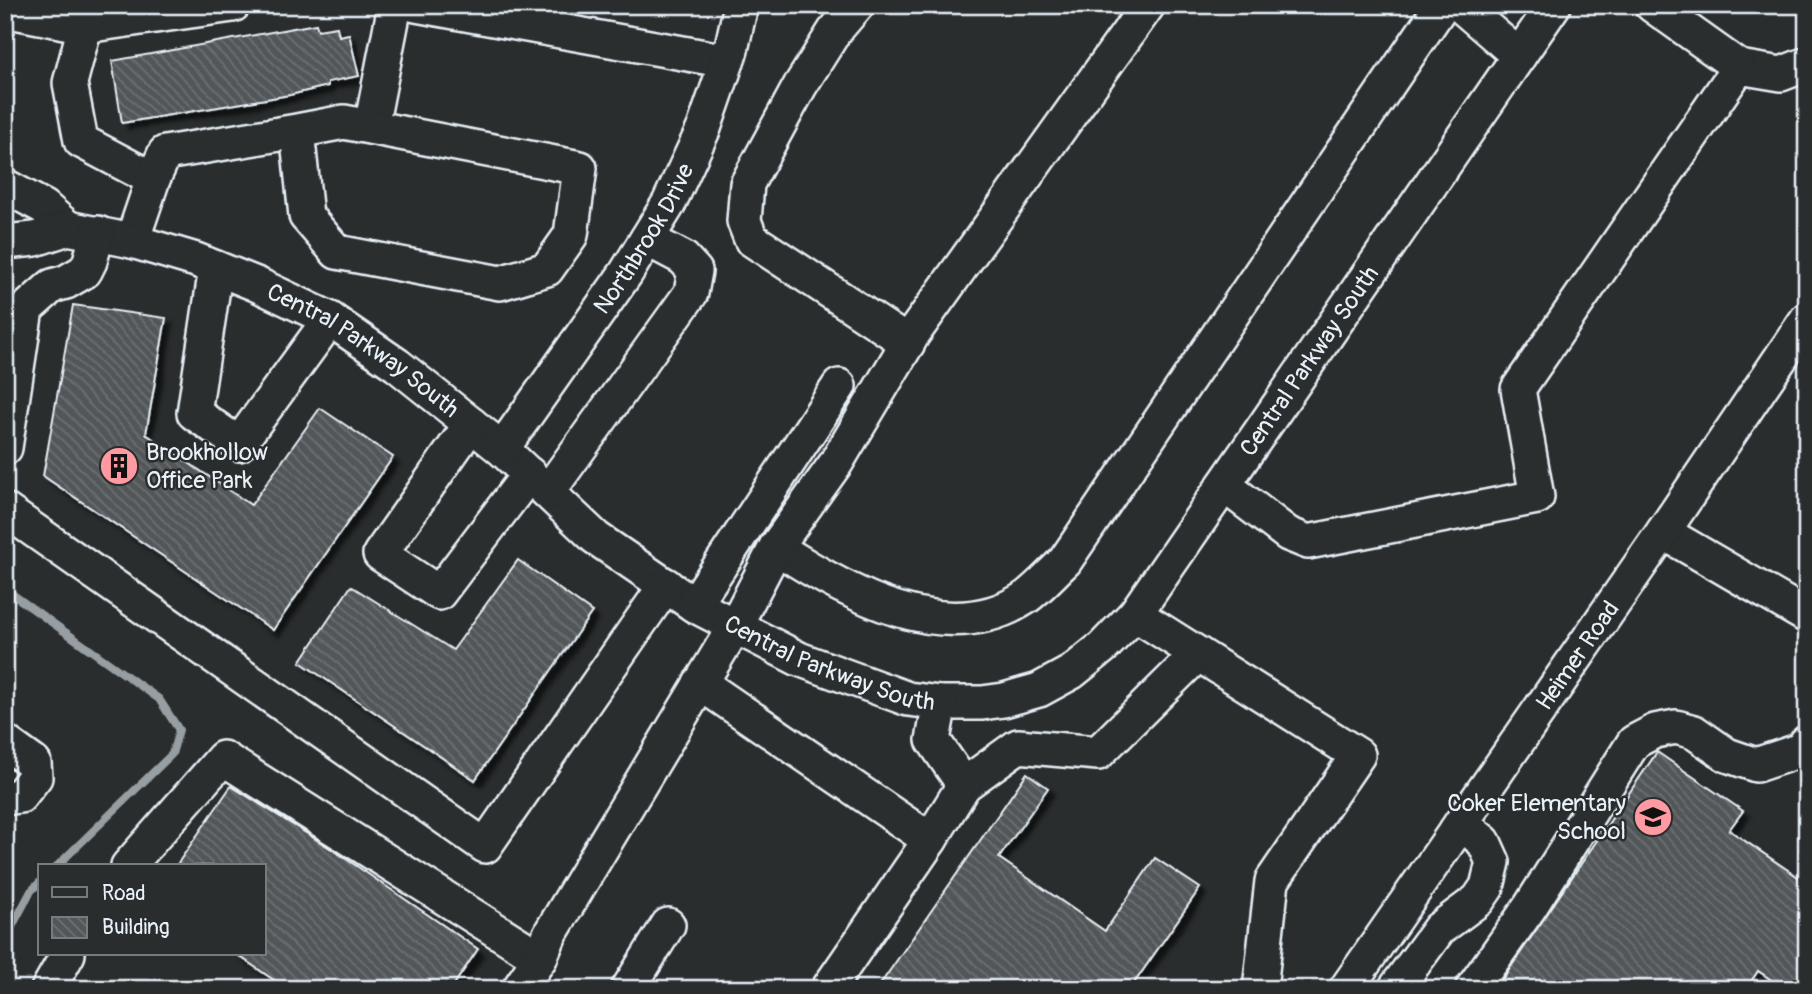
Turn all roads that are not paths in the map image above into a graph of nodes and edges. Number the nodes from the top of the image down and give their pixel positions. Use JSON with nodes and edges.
{"nodes":[{"id":1,"x":233,"y":5,"type":"edge"},
{"id":2,"x":395,"y":5,"type":"edge"},
{"id":3,"x":416,"y":5,"type":"edge"},
{"id":4,"x":741,"y":5,"type":"edge"},
{"id":5,"x":1148,"y":5,"type":"edge"},
{"id":6,"x":1442,"y":5,"type":"edge"},
{"id":7,"x":1460,"y":5,"type":"edge"},
{"id":8,"x":1554,"y":5,"type":"edge"},
{"id":9,"x":1652,"y":5,"type":"edge"},
{"id":10,"x":856,"y":6,"type":"edge"},
{"id":11,"x":5,"y":10,"type":"edge"},
{"id":12,"x":85,"y":26,"type":"junction"},
{"id":13,"x":1519,"y":56,"type":"junction"},
{"id":14,"x":727,"y":61,"type":"junction"},
{"id":15,"x":1807,"y":64,"type":"edge"},
{"id":16,"x":1739,"y":66,"type":"junction"},
{"id":17,"x":371,"y":127,"type":"junction"},
{"id":18,"x":297,"y":131,"type":"junction"},
{"id":19,"x":153,"y":179,"type":"junction"},
{"id":20,"x":5,"y":186,"type":"edge"},
{"id":21,"x":83,"y":230,"type":"junction"},
{"id":22,"x":647,"y":239,"type":"junction"},
{"id":23,"x":132,"y":241,"type":"junction"},
{"id":24,"x":5,"y":242,"type":"edge"},
{"id":25,"x":216,"y":268,"type":"junction"},
{"id":26,"x":330,"y":319,"type":"junction"},
{"id":27,"x":1807,"y":319,"type":"edge"},
{"id":28,"x":908,"y":343,"type":"junction"},
{"id":29,"x":839,"y":386,"type":"dead end"},
{"id":30,"x":471,"y":424,"type":"junction"},
{"id":31,"x":5,"y":448,"type":"edge"},
{"id":32,"x":502,"y":449,"type":"junction"},
{"id":33,"x":538,"y":483,"type":"junction"},
{"id":34,"x":1224,"y":485,"type":"junction"},
{"id":35,"x":5,"y":510,"type":"edge"},
{"id":36,"x":1663,"y":532,"type":"junction"},
{"id":37,"x":776,"y":547,"type":"junction"},
{"id":38,"x":666,"y":585,"type":"junction"},
{"id":39,"x":694,"y":605,"type":"junction"},
{"id":40,"x":1135,"y":614,"type":"junction"},
{"id":41,"x":1807,"y":616,"type":"edge"},
{"id":42,"x":735,"y":626,"type":"junction"},
{"id":43,"x":1198,"y":654,"type":"junction"},
{"id":44,"x":700,"y":683,"type":"junction"},
{"id":45,"x":940,"y":703,"type":"junction"},
{"id":46,"x":5,"y":742,"type":"edge"},
{"id":47,"x":1807,"y":742,"type":"edge"},
{"id":48,"x":964,"y":785,"type":"junction"},
{"id":49,"x":5,"y":798,"type":"edge"},
{"id":50,"x":1461,"y":823,"type":"junction"},
{"id":51,"x":930,"y":840,"type":"junction"},
{"id":52,"x":130,"y":864,"type":"edge"},
{"id":53,"x":668,"y":925,"type":"dead end"},
{"id":54,"x":67,"y":956,"type":"edge"},
{"id":55,"x":540,"y":958,"type":"junction"},
{"id":56,"x":48,"y":989,"type":"edge"},
{"id":57,"x":519,"y":989,"type":"edge"},
{"id":58,"x":628,"y":989,"type":"edge"},
{"id":59,"x":828,"y":989,"type":"edge"},
{"id":60,"x":1260,"y":989,"type":"edge"},
{"id":61,"x":1346,"y":989,"type":"edge"},
{"id":62,"x":1395,"y":989,"type":"edge"},
{"id":63,"x":1472,"y":989,"type":"edge"}],
"edges":[{"from":1,"to":12,"type":"street"},
{"from":2,"to":17,"type":"street"},
{"from":3,"to":14,"type":"street"},
{"from":4,"to":14,"type":"street","name":"Northbrook Drive"},
{"from":5,"to":28,"type":"street"},
{"from":6,"to":37,"type":"street"},
{"from":7,"to":13,"type":"street"},
{"from":8,"to":13,"type":"street","name":"Central Parkway South"},
{"from":9,"to":16,"type":"street"},
{"from":10,"to":28,"type":"street"},
{"from":11,"to":12,"type":"street"},
{"from":12,"to":19,"type":"street"},
{"from":13,"to":34,"type":"street","name":"Central Parkway South"},
{"from":14,"to":22,"type":"street","name":"Northbrook Drive"},
{"from":15,"to":16,"type":"street"},
{"from":16,"to":34,"type":"street"},
{"from":17,"to":18,"type":"street"},
{"from":17,"to":18,"type":"street"},
{"from":18,"to":19,"type":"street"},
{"from":19,"to":23,"type":"street"},
{"from":20,"to":21,"type":"street","name":"Central Parkway South"},
{"from":21,"to":23,"type":"street","name":"Central Parkway South"},
{"from":21,"to":24,"type":"street"},
{"from":21,"to":31,"type":"street"},
{"from":22,"to":32,"type":"street","name":"Northbrook Drive"},
{"from":22,"to":33,"type":"street"},
{"from":23,"to":25,"type":"street","name":"Central Parkway South"},
{"from":25,"to":26,"type":"street","name":"Central Parkway South"},
{"from":25,"to":26,"type":"street"},
{"from":26,"to":30,"type":"street","name":"Central Parkway South"},
{"from":27,"to":36,"type":"street","name":"Heimer Road"},
{"from":28,"to":37,"type":"street"},
{"from":29,"to":39,"type":"street"},
{"from":30,"to":32,"type":"street","name":"Central Parkway South"},
{"from":30,"to":33,"type":"street"},
{"from":32,"to":33,"type":"street","name":"Central Parkway South"},
{"from":33,"to":38,"type":"street","name":"Central Parkway South"},
{"from":34,"to":40,"type":"street","name":"Central Parkway South"},
{"from":35,"to":38,"type":"street"},
{"from":36,"to":41,"type":"street"},
{"from":36,"to":50,"type":"street","name":"Heimer Road"},
{"from":37,"to":42,"type":"street"},
{"from":38,"to":39,"type":"street","name":"Central Parkway South"},
{"from":39,"to":42,"type":"street","name":"Central Parkway South"},
{"from":40,"to":43,"type":"street"},
{"from":40,"to":45,"type":"street","name":"Central Parkway South"},
{"from":42,"to":44,"type":"street"},
{"from":42,"to":45,"type":"street","name":"Central Parkway South"},
{"from":43,"to":48,"type":"street"},
{"from":43,"to":60,"type":"street"},
{"from":44,"to":51,"type":"street"},
{"from":44,"to":55,"type":"street"},
{"from":45,"to":48,"type":"street"},
{"from":46,"to":49,"type":"street"},
{"from":47,"to":63,"type":"street"},
{"from":48,"to":51,"type":"street"},
{"from":50,"to":61,"type":"street","name":"Heimer Road"},
{"from":50,"to":62,"type":"street"},
{"from":51,"to":59,"type":"street"},
{"from":52,"to":55,"type":"street"},
{"from":53,"to":58,"type":"street"},
{"from":54,"to":56,"type":"street"},
{"from":55,"to":57,"type":"street"}]}
